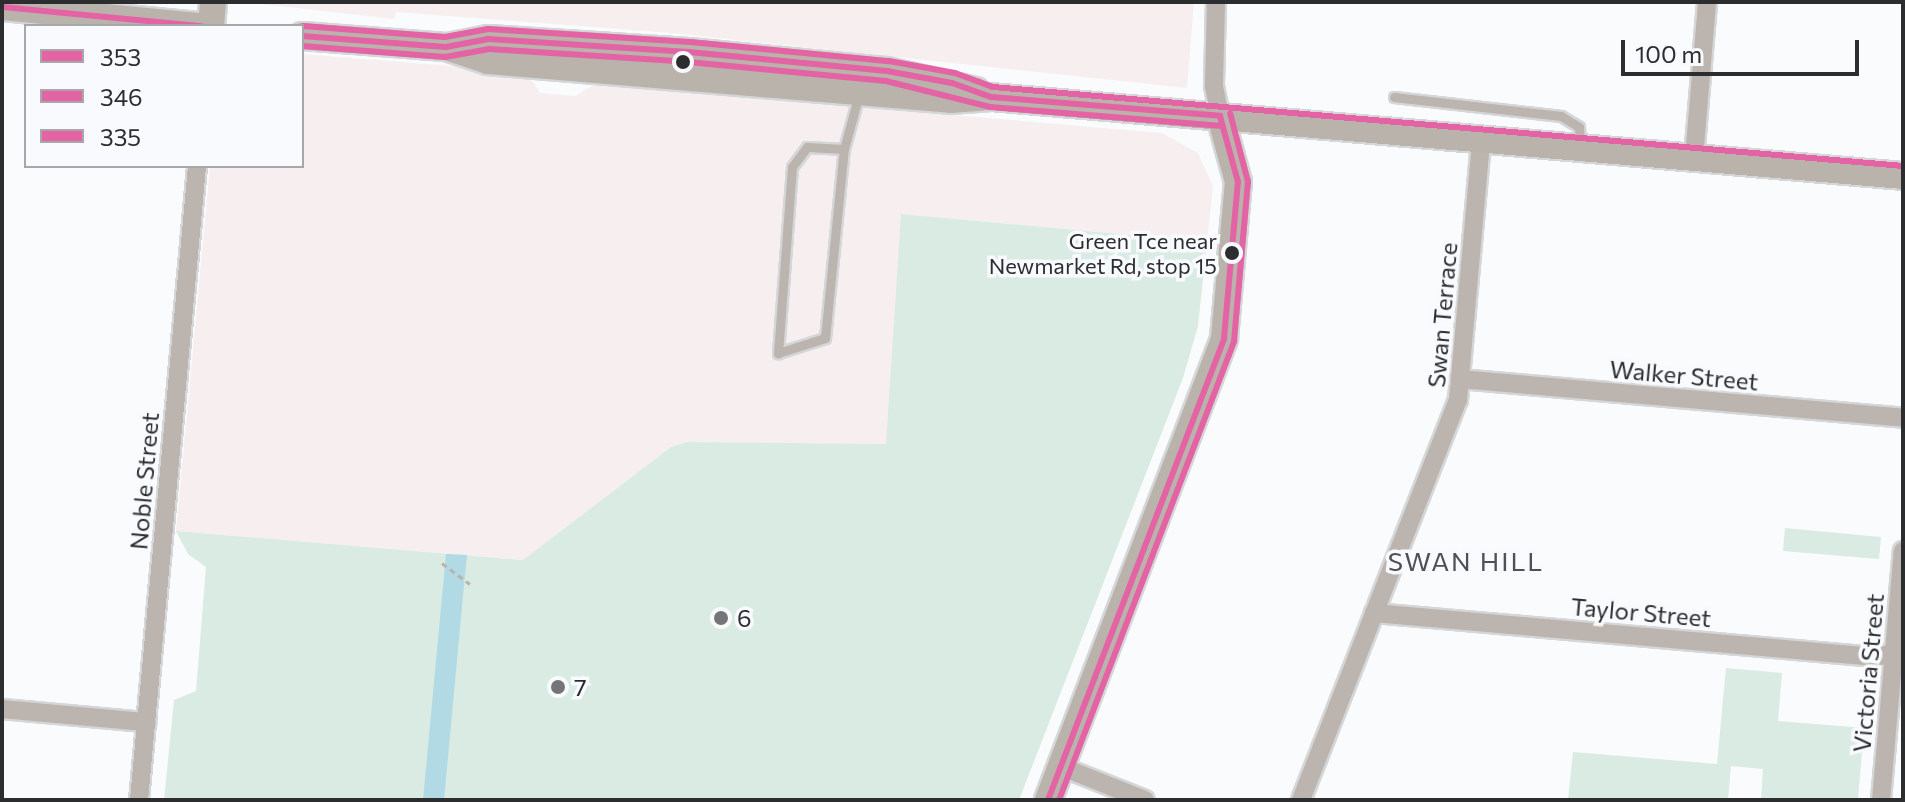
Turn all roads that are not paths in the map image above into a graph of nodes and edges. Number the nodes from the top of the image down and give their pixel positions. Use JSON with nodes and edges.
{"nodes":[{"id":1,"x":213,"y":2,"type":"edge"},
{"id":2,"x":1216,"y":2,"type":"edge"},
{"id":3,"x":1707,"y":2,"type":"edge"},
{"id":4,"x":2,"y":7,"type":"edge"},
{"id":5,"x":180,"y":24,"type":"edge"},
{"id":6,"x":211,"y":24,"type":"edge"},
{"id":7,"x":304,"y":36,"type":"edge"},
{"id":8,"x":861,"y":80,"type":"junction"},
{"id":9,"x":1394,"y":97,"type":"dead end"},
{"id":10,"x":1220,"y":116,"type":"junction"},
{"id":11,"x":1481,"y":140,"type":"junction"},
{"id":12,"x":1580,"y":148,"type":"junction"},
{"id":13,"x":844,"y":149,"type":"junction"},
{"id":14,"x":1694,"y":158,"type":"junction"},
{"id":15,"x":197,"y":168,"type":"edge"},
{"id":16,"x":1903,"y":176,"type":"edge"},
{"id":17,"x":1460,"y":379,"type":"junction"},
{"id":18,"x":1903,"y":418,"type":"edge"},
{"id":19,"x":1903,"y":551,"type":"edge"},
{"id":20,"x":1374,"y":613,"type":"junction"},
{"id":21,"x":1899,"y":652,"type":"edge"},
{"id":22,"x":2,"y":709,"type":"edge"},
{"id":23,"x":146,"y":722,"type":"junction"},
{"id":24,"x":1062,"y":767,"type":"junction"},
{"id":25,"x":139,"y":800,"type":"edge"},
{"id":26,"x":1048,"y":800,"type":"edge"},
{"id":27,"x":1145,"y":800,"type":"edge"},
{"id":28,"x":1301,"y":800,"type":"edge"},
{"id":29,"x":1881,"y":800,"type":"edge"}],
"edges":[{"from":1,"to":6,"type":"main road"},
{"from":2,"to":10,"type":"street"},
{"from":3,"to":14,"type":"street"},
{"from":4,"to":5,"type":"main road"},
{"from":7,"to":8,"type":"main road"},
{"from":8,"to":10,"type":"main road"},
{"from":8,"to":13,"type":"lane"},
{"from":9,"to":12,"type":"lane"},
{"from":10,"to":11,"type":"main road"},
{"from":10,"to":24,"type":"main road"},
{"from":11,"to":12,"type":"main road"},
{"from":11,"to":17,"type":"street","name":"Swan Terrace"},
{"from":12,"to":14,"type":"main road"},
{"from":13,"to":13,"type":"lane"},
{"from":14,"to":16,"type":"main road"},
{"from":15,"to":23,"type":"street","name":"Noble Street"},
{"from":17,"to":18,"type":"street","name":"Walker Street"},
{"from":17,"to":20,"type":"street","name":"Swan Terrace"},
{"from":19,"to":21,"type":"street","name":"Victoria Street"},
{"from":20,"to":21,"type":"street","name":"Taylor Street"},
{"from":20,"to":28,"type":"street","name":"Swan Terrace"},
{"from":21,"to":29,"type":"street","name":"Victoria Street"},
{"from":22,"to":23,"type":"street"},
{"from":23,"to":25,"type":"street","name":"Noble Street"},
{"from":24,"to":26,"type":"main road"},
{"from":24,"to":27,"type":"street"}]}
